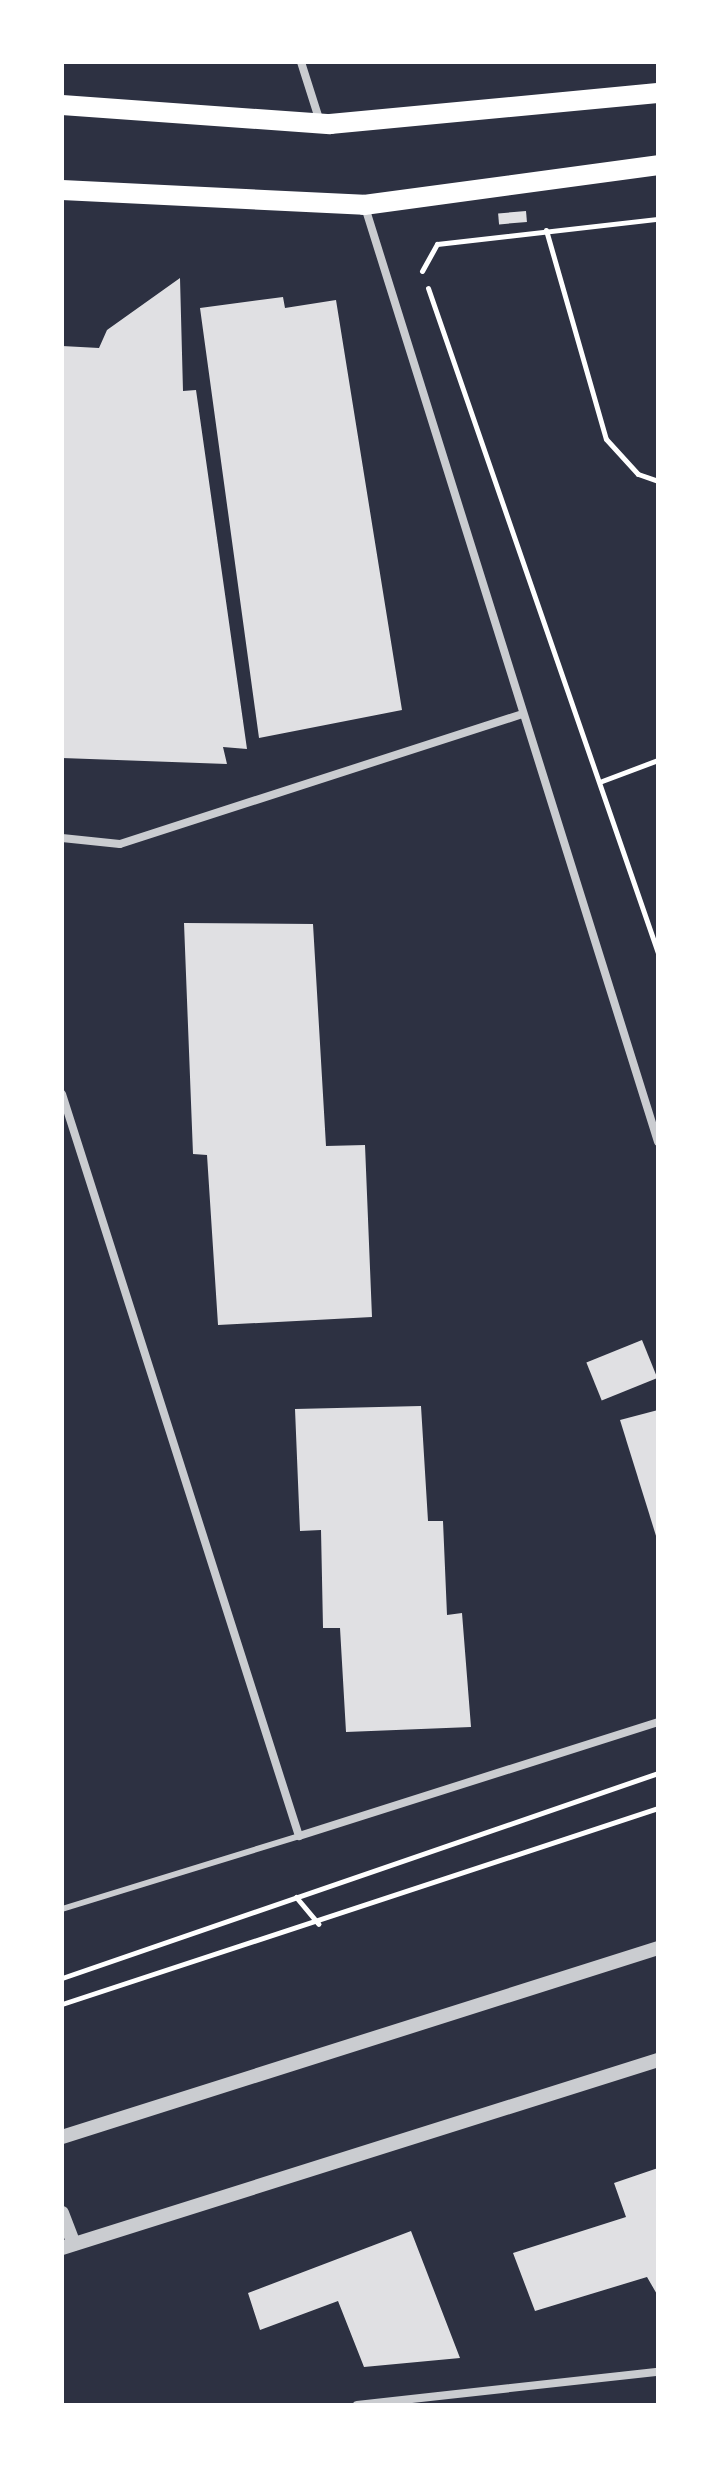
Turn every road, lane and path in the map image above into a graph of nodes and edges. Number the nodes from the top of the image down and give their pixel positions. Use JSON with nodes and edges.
{"nodes":[{"id":1,"x":301,"y":62,"type":"edge"},
{"id":2,"x":658,"y":93,"type":"edge"},
{"id":3,"x":62,"y":105,"type":"edge"},
{"id":4,"x":321,"y":124,"type":"junction"},
{"id":5,"x":658,"y":165,"type":"edge"},
{"id":6,"x":62,"y":190,"type":"edge"},
{"id":7,"x":364,"y":205,"type":"junction"},
{"id":8,"x":658,"y":219,"type":"edge"},
{"id":9,"x":546,"y":230,"type":"junction"},
{"id":10,"x":658,"y":481,"type":"edge"},
{"id":11,"x":523,"y":714,"type":"junction"},
{"id":12,"x":658,"y":760,"type":"edge"},
{"id":13,"x":602,"y":781,"type":"junction"},
{"id":14,"x":62,"y":838,"type":"edge"},
{"id":15,"x":658,"y":953,"type":"edge"},
{"id":16,"x":62,"y":1094,"type":"edge"},
{"id":17,"x":658,"y":1142,"type":"edge"},
{"id":18,"x":658,"y":1722,"type":"edge"},
{"id":19,"x":658,"y":1773,"type":"edge"},
{"id":20,"x":658,"y":1808,"type":"edge"},
{"id":21,"x":299,"y":1836,"type":"junction"},
{"id":22,"x":296,"y":1897,"type":"junction"},
{"id":23,"x":62,"y":1909,"type":"edge"},
{"id":24,"x":319,"y":1924,"type":"junction"},
{"id":25,"x":658,"y":1948,"type":"edge"},
{"id":26,"x":62,"y":1978,"type":"edge"},
{"id":27,"x":62,"y":2004,"type":"edge"},
{"id":28,"x":658,"y":2060,"type":"edge"},
{"id":29,"x":62,"y":2137,"type":"edge"},
{"id":30,"x":62,"y":2213,"type":"edge"},
{"id":31,"x":68,"y":2246,"type":"edge"},
{"id":32,"x":658,"y":2372,"type":"edge"},
{"id":33,"x":357,"y":2405,"type":"edge"}],
"edges":[{"from":1,"to":4,"type":"street"},
{"from":2,"to":4,"type":"main road"},
{"from":3,"to":4,"type":"main road"},
{"from":5,"to":7,"type":"main road"},
{"from":6,"to":7,"type":"main road"},
{"from":7,"to":11,"type":"street"},
{"from":8,"to":9,"type":"path"},
{"from":9,"to":10,"type":"path"},
{"from":9,"to":13,"type":"path"},
{"from":11,"to":14,"type":"street"},
{"from":11,"to":17,"type":"street"},
{"from":12,"to":13,"type":"path"},
{"from":13,"to":15,"type":"path"},
{"from":16,"to":21,"type":"street"},
{"from":18,"to":21,"type":"street"},
{"from":19,"to":22,"type":"path"},
{"from":20,"to":24,"type":"path"},
{"from":21,"to":23,"type":"lane"},
{"from":22,"to":24,"type":"path"},
{"from":22,"to":26,"type":"path"},
{"from":24,"to":27,"type":"path"},
{"from":25,"to":29,"type":"street"},
{"from":28,"to":31,"type":"street"},
{"from":30,"to":31,"type":"street"},
{"from":32,"to":33,"type":"street"}]}
